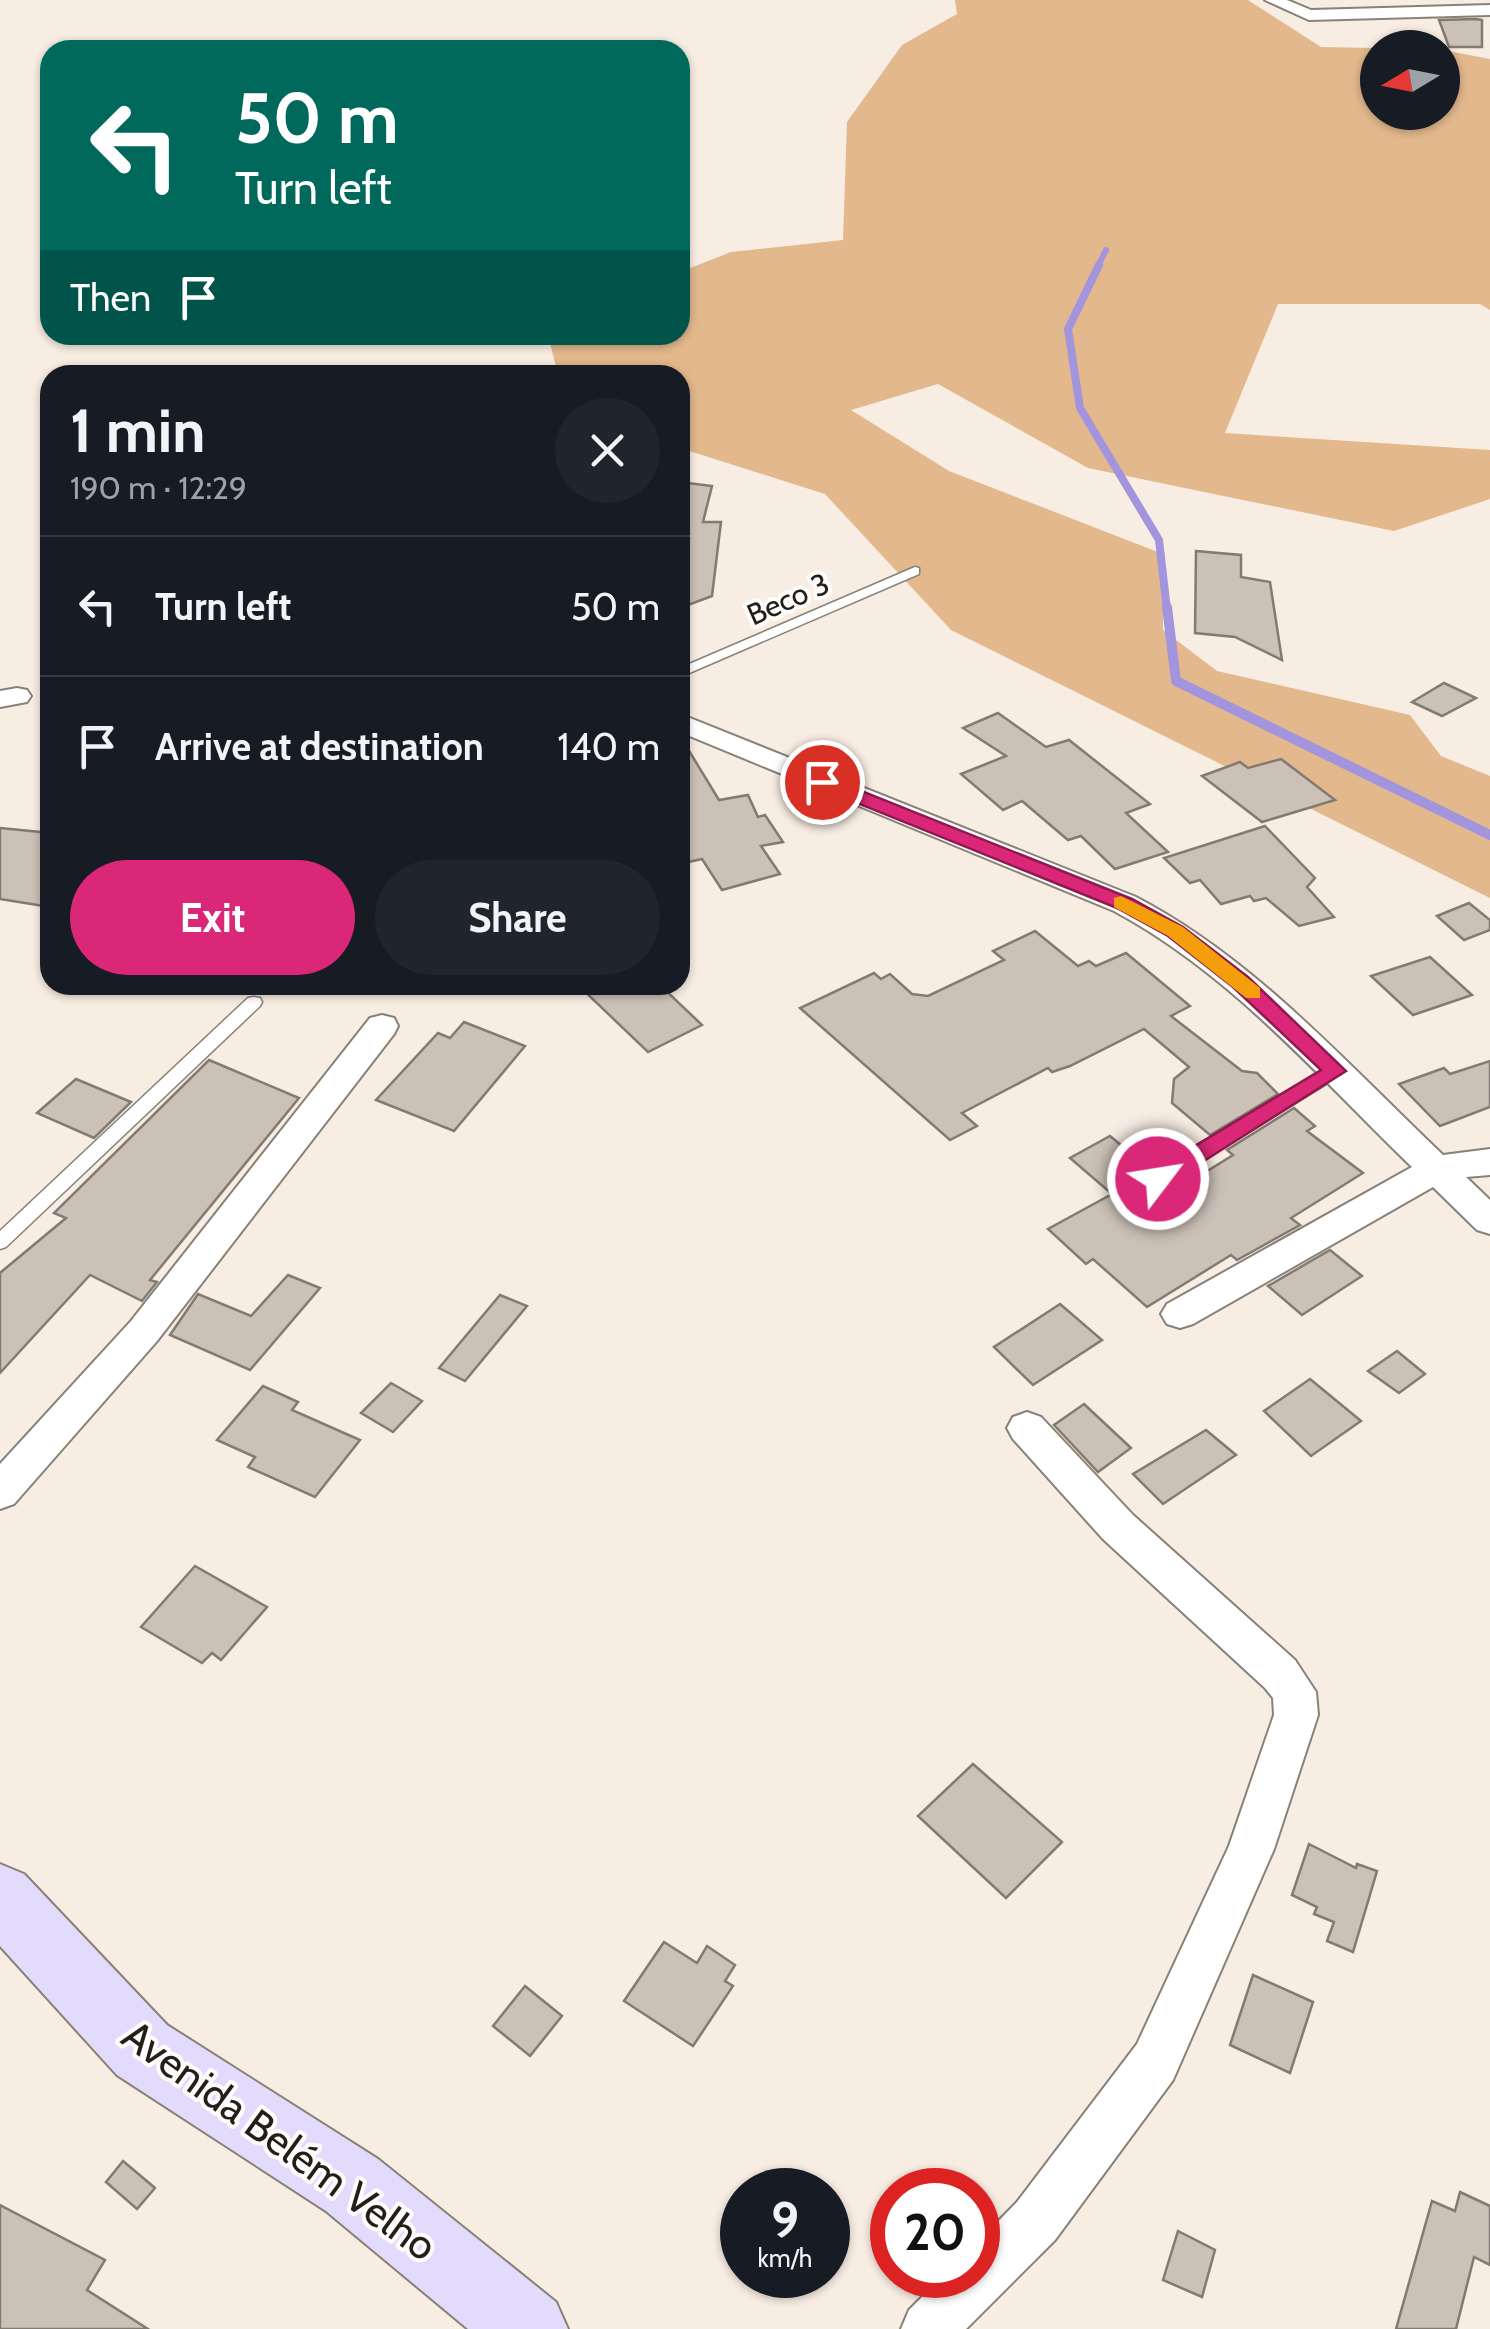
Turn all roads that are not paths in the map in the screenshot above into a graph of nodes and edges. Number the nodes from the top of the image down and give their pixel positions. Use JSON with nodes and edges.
{"nodes":[{"id":1,"x":1273,"y":0,"type":"edge"},
{"id":2,"x":1490,"y":10,"type":"edge"},
{"id":3,"x":916,"y":571,"type":"dead end"},
{"id":4,"x":690,"y":670,"type":"edge"},
{"id":5,"x":690,"y":726,"type":"edge"},
{"id":6,"x":254,"y":1002,"type":"dead end"},
{"id":7,"x":382,"y":1026,"type":"dead end"},
{"id":8,"x":1335,"y":1071,"type":"junction"},
{"id":9,"x":1490,"y":1162,"type":"edge"},
{"id":10,"x":1438,"y":1168,"type":"junction"},
{"id":11,"x":1158,"y":1179,"type":"dead end"},
{"id":12,"x":1490,"y":1221,"type":"edge"},
{"id":13,"x":0,"y":1242,"type":"edge"},
{"id":14,"x":1180,"y":1314,"type":"dead end"},
{"id":15,"x":1027,"y":1428,"type":"dead end"},
{"id":16,"x":0,"y":1492,"type":"edge"},
{"id":17,"x":0,"y":1896,"type":"edge"},
{"id":18,"x":530,"y":2329,"type":"edge"},
{"id":19,"x":928,"y":2329,"type":"edge"}],
"edges":[{"from":1,"to":2,"type":"street"},
{"from":3,"to":4,"type":"lane","name":"Beco 3"},
{"from":5,"to":8,"type":"street"},
{"from":6,"to":13,"type":"lane"},
{"from":7,"to":16,"type":"street"},
{"from":8,"to":10,"type":"street"},
{"from":8,"to":11,"type":"lane"},
{"from":9,"to":10,"type":"street"},
{"from":10,"to":12,"type":"street"},
{"from":10,"to":14,"type":"street"},
{"from":15,"to":19,"type":"street"},
{"from":17,"to":18,"type":"main road","name":"Avenida Belém Velho"}]}
